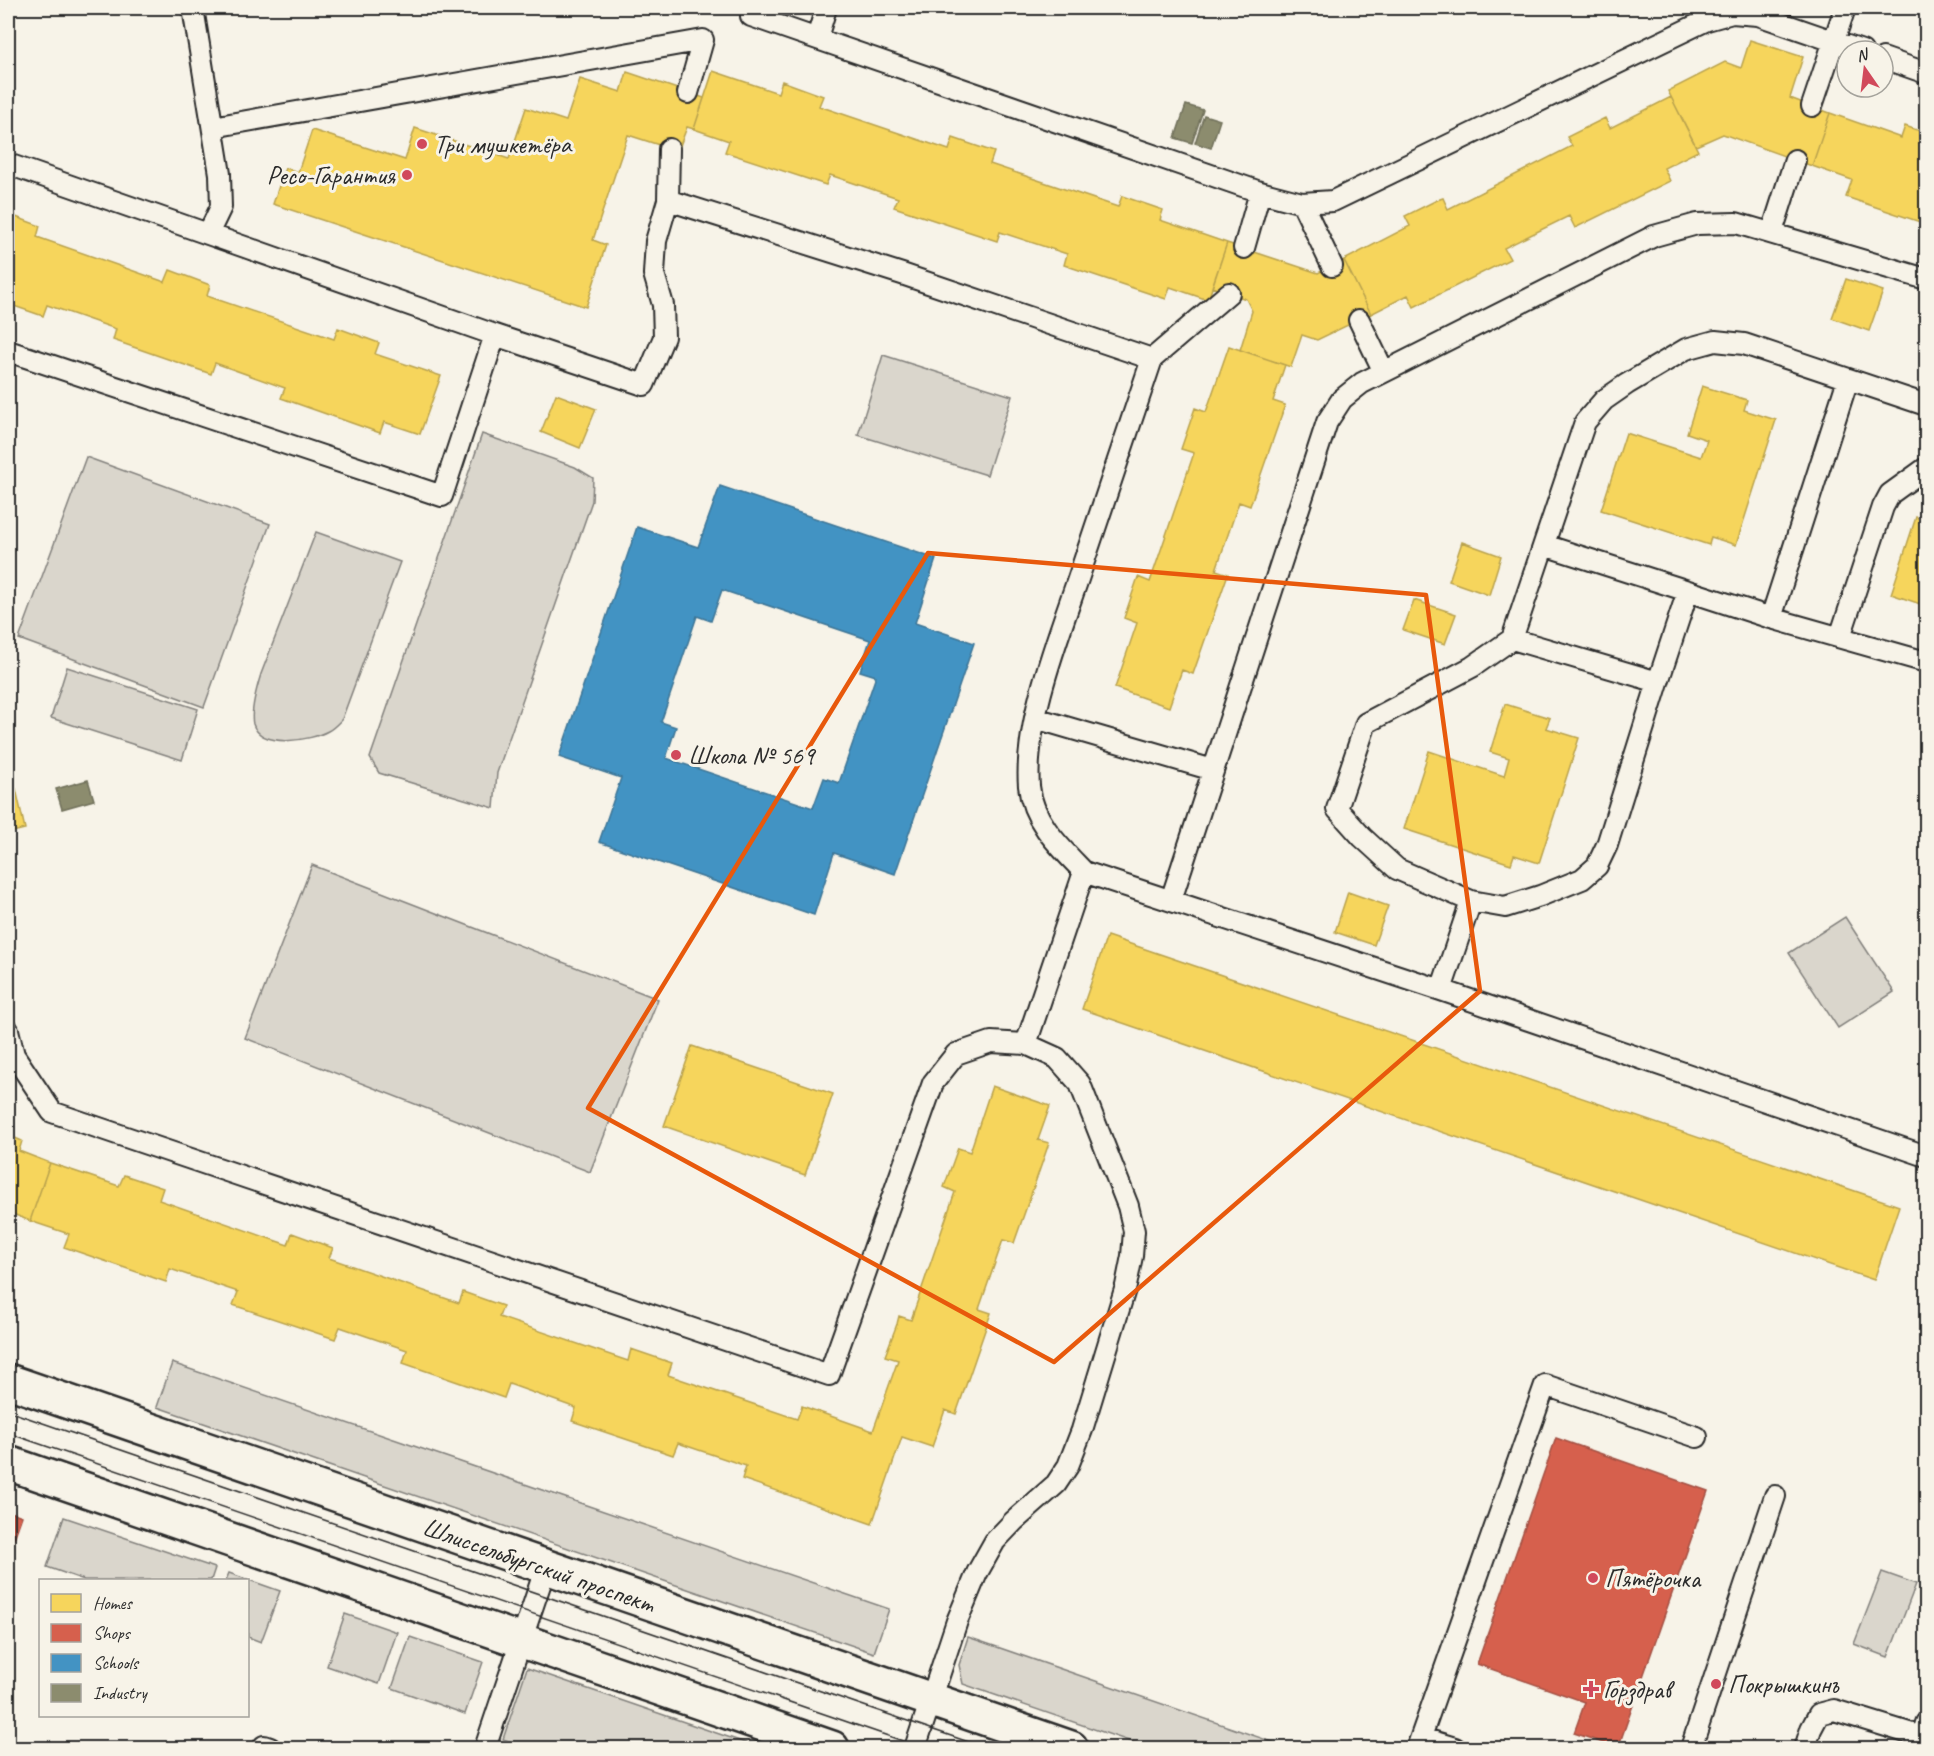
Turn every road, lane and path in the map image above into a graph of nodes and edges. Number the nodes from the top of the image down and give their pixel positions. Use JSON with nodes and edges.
{"nodes":[{"id":1,"x":193,"y":8,"type":"edge"},
{"id":2,"x":826,"y":8,"type":"edge"},
{"id":3,"x":1845,"y":8,"type":"edge"},
{"id":4,"x":751,"y":16,"type":"dead end"},
{"id":5,"x":817,"y":38,"type":"junction"},
{"id":6,"x":1834,"y":41,"type":"junction"},
{"id":7,"x":1895,"y":62,"type":"edge"},
{"id":8,"x":1926,"y":73,"type":"edge"},
{"id":9,"x":688,"y":93,"type":"dead end"},
{"id":10,"x":1812,"y":106,"type":"dead end"},
{"id":11,"x":213,"y":127,"type":"junction"},
{"id":12,"x":669,"y":149,"type":"dead end"},
{"id":13,"x":1795,"y":160,"type":"dead end"},
{"id":14,"x":8,"y":164,"type":"edge"},
{"id":15,"x":1260,"y":192,"type":"junction"},
{"id":16,"x":668,"y":200,"type":"junction"},
{"id":17,"x":1302,"y":203,"type":"junction"},
{"id":18,"x":1772,"y":232,"type":"junction"},
{"id":19,"x":208,"y":234,"type":"junction"},
{"id":20,"x":1244,"y":248,"type":"dead end"},
{"id":21,"x":1332,"y":266,"type":"dead end"},
{"id":22,"x":1926,"y":279,"type":"edge"},
{"id":23,"x":1228,"y":293,"type":"dead end"},
{"id":24,"x":1359,"y":320,"type":"dead end"},
{"id":25,"x":495,"y":335,"type":"junction"},
{"id":26,"x":8,"y":351,"type":"edge"},
{"id":27,"x":1152,"y":359,"type":"junction"},
{"id":28,"x":1384,"y":372,"type":"junction"},
{"id":29,"x":1848,"y":379,"type":"junction"},
{"id":30,"x":1926,"y":405,"type":"edge"},
{"id":31,"x":1926,"y":468,"type":"edge"},
{"id":32,"x":1544,"y":545,"type":"junction"},
{"id":33,"x":1688,"y":591,"type":"junction"},
{"id":34,"x":1771,"y":618,"type":"junction"},
{"id":35,"x":1840,"y":637,"type":"junction"},
{"id":36,"x":1512,"y":639,"type":"junction"},
{"id":37,"x":1926,"y":662,"type":"edge"},
{"id":38,"x":1658,"y":682,"type":"junction"},
{"id":39,"x":1035,"y":718,"type":"junction"},
{"id":40,"x":1213,"y":770,"type":"junction"},
{"id":41,"x":1084,"y":872,"type":"junction"},
{"id":42,"x":1171,"y":900,"type":"junction"},
{"id":43,"x":1471,"y":902,"type":"junction"},
{"id":44,"x":1441,"y":990,"type":"junction"},
{"id":45,"x":8,"y":1030,"type":"edge"},
{"id":46,"x":1026,"y":1044,"type":"junction"},
{"id":47,"x":1926,"y":1156,"type":"edge"},
{"id":48,"x":8,"y":1381,"type":"edge"},
{"id":49,"x":1697,"y":1437,"type":"dead end"},
{"id":50,"x":8,"y":1463,"type":"edge"},
{"id":51,"x":1775,"y":1496,"type":"dead end"},
{"id":52,"x":546,"y":1567,"type":"junction"},
{"id":53,"x":521,"y":1641,"type":"junction"},
{"id":54,"x":932,"y":1701,"type":"junction"},
{"id":55,"x":1926,"y":1723,"type":"edge"},
{"id":56,"x":1420,"y":1743,"type":"edge"},
{"id":57,"x":485,"y":1749,"type":"edge"},
{"id":58,"x":832,"y":1749,"type":"edge"},
{"id":59,"x":915,"y":1749,"type":"edge"},
{"id":60,"x":1071,"y":1749,"type":"edge"},
{"id":61,"x":1455,"y":1749,"type":"edge"},
{"id":62,"x":1691,"y":1749,"type":"edge"},
{"id":63,"x":1805,"y":1749,"type":"edge"}],
"edges":[{"from":1,"to":11,"type":"lane"},
{"from":2,"to":5,"type":"lane"},
{"from":3,"to":6,"type":"lane"},
{"from":4,"to":5,"type":"lane"},
{"from":5,"to":15,"type":"lane"},
{"from":6,"to":10,"type":"lane"},
{"from":6,"to":17,"type":"lane"},
{"from":7,"to":8,"type":"lane"},
{"from":9,"to":11,"type":"lane"},
{"from":11,"to":19,"type":"lane"},
{"from":12,"to":16,"type":"lane"},
{"from":13,"to":18,"type":"lane"},
{"from":14,"to":19,"type":"lane"},
{"from":15,"to":17,"type":"lane"},
{"from":15,"to":20,"type":"lane"},
{"from":16,"to":25,"type":"lane"},
{"from":16,"to":27,"type":"lane"},
{"from":17,"to":21,"type":"lane"},
{"from":18,"to":22,"type":"lane"},
{"from":18,"to":28,"type":"lane"},
{"from":19,"to":25,"type":"lane"},
{"from":23,"to":27,"type":"lane"},
{"from":24,"to":28,"type":"lane"},
{"from":25,"to":26,"type":"lane"},
{"from":27,"to":39,"type":"lane"},
{"from":28,"to":40,"type":"lane"},
{"from":29,"to":30,"type":"lane"},
{"from":29,"to":32,"type":"lane"},
{"from":29,"to":34,"type":"lane"},
{"from":31,"to":35,"type":"lane"},
{"from":32,"to":33,"type":"lane"},
{"from":32,"to":36,"type":"lane"},
{"from":33,"to":34,"type":"lane"},
{"from":33,"to":38,"type":"lane"},
{"from":34,"to":35,"type":"lane"},
{"from":35,"to":37,"type":"lane"},
{"from":36,"to":38,"type":"lane"},
{"from":36,"to":43,"type":"lane"},
{"from":38,"to":43,"type":"lane"},
{"from":39,"to":40,"type":"lane"},
{"from":39,"to":41,"type":"lane"},
{"from":40,"to":42,"type":"lane"},
{"from":41,"to":42,"type":"lane"},
{"from":41,"to":46,"type":"lane"},
{"from":42,"to":44,"type":"lane"},
{"from":43,"to":44,"type":"lane"},
{"from":44,"to":47,"type":"lane"},
{"from":45,"to":46,"type":"lane"},
{"from":46,"to":54,"type":"lane"},
{"from":48,"to":52,"type":"main road","name":"Шлиссельбургский проспект"},
{"from":49,"to":56,"type":"lane"},
{"from":50,"to":53,"type":"main road"},
{"from":51,"to":62,"type":"lane"},
{"from":52,"to":53,"type":"lane"},
{"from":52,"to":54,"type":"main road","name":"Шлиссельбургский проспект"},
{"from":53,"to":57,"type":"lane"},
{"from":53,"to":58,"type":"main road"},
{"from":54,"to":59,"type":"lane"},
{"from":54,"to":60,"type":"main road","name":"Шлиссельбургский проспект"},
{"from":55,"to":63,"type":"lane"},
{"from":56,"to":61,"type":"lane"}]}
